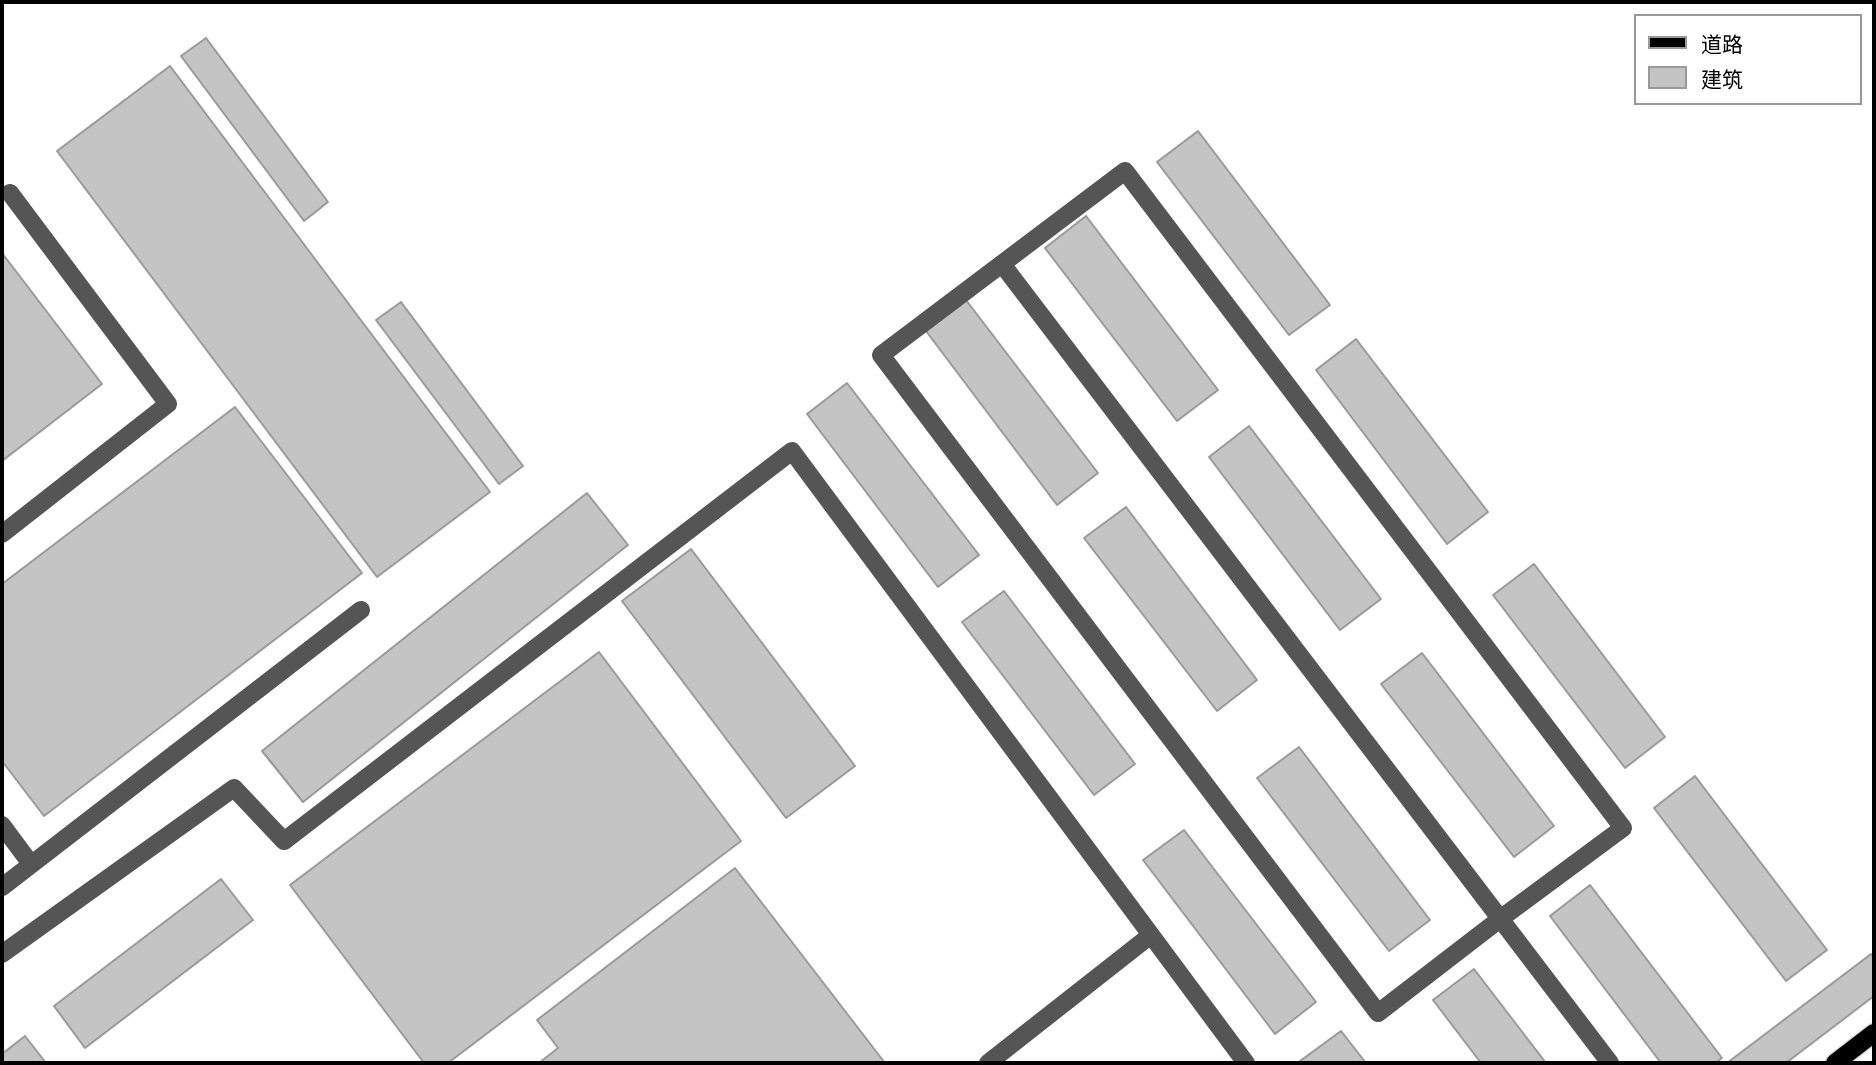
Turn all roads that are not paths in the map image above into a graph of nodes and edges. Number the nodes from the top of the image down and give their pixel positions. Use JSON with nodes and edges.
{"nodes":[{"id":1,"x":10,"y":193,"type":"dead end"},
{"id":2,"x":1002,"y":264,"type":"junction"},
{"id":3,"x":2,"y":534,"type":"edge"},
{"id":4,"x":361,"y":610,"type":"dead end"},
{"id":5,"x":2,"y":825,"type":"edge"},
{"id":6,"x":31,"y":864,"type":"junction"},
{"id":7,"x":2,"y":887,"type":"edge"},
{"id":8,"x":1500,"y":919,"type":"junction"},
{"id":9,"x":1151,"y":935,"type":"junction"},
{"id":10,"x":2,"y":954,"type":"edge"},
{"id":11,"x":1874,"y":1033,"type":"edge"},
{"id":12,"x":988,"y":1063,"type":"edge"},
{"id":13,"x":1246,"y":1063,"type":"edge"},
{"id":14,"x":1610,"y":1063,"type":"edge"},
{"id":15,"x":1835,"y":1063,"type":"edge"}],
"edges":[{"from":1,"to":3,"type":"lane"},
{"from":2,"to":8,"type":"lane"},
{"from":2,"to":8,"type":"lane"},
{"from":2,"to":8,"type":"lane"},
{"from":4,"to":6,"type":"lane"},
{"from":5,"to":6,"type":"lane"},
{"from":6,"to":7,"type":"lane"},
{"from":8,"to":14,"type":"lane"},
{"from":9,"to":10,"type":"lane"},
{"from":9,"to":12,"type":"lane"},
{"from":9,"to":13,"type":"lane"},
{"from":11,"to":15,"type":"main road"}]}
